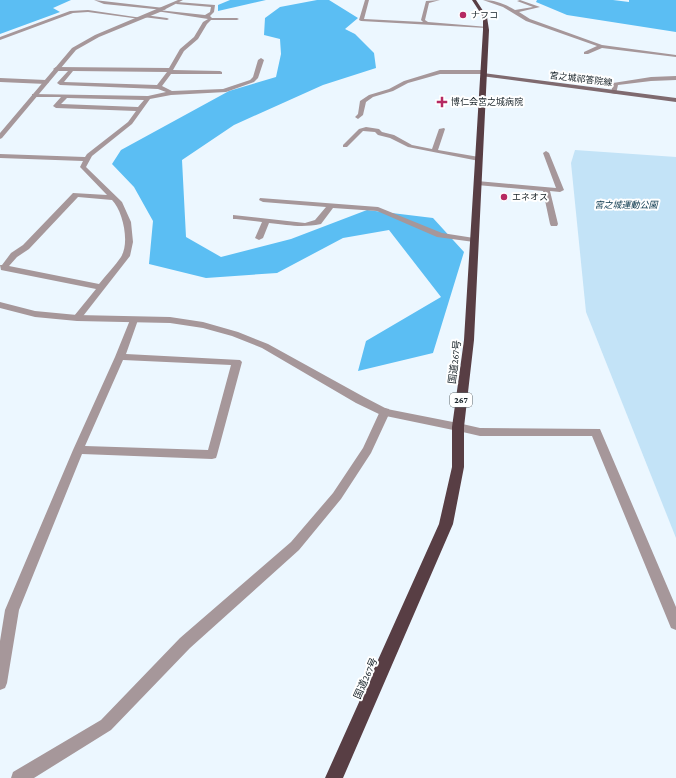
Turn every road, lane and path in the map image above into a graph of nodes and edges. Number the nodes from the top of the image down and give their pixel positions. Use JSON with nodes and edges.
{"nodes":[{"id":1,"x":96,"y":0,"type":"edge"},
{"id":2,"x":367,"y":0,"type":"edge"},
{"id":3,"x":438,"y":0,"type":"edge"},
{"id":4,"x":474,"y":0,"type":"edge"},
{"id":5,"x":485,"y":0,"type":"edge"},
{"id":6,"x":179,"y":1,"type":"edge"},
{"id":7,"x":427,"y":1,"type":"edge"},
{"id":8,"x":519,"y":1,"type":"edge"},
{"id":9,"x":164,"y":8,"type":"junction"},
{"id":10,"x":158,"y":11,"type":"junction"},
{"id":11,"x":514,"y":12,"type":"junction"},
{"id":12,"x":143,"y":17,"type":"junction"},
{"id":13,"x":207,"y":19,"type":"junction"},
{"id":14,"x":237,"y":19,"type":"dead end"},
{"id":15,"x":175,"y":20,"type":"dead end"},
{"id":16,"x":198,"y":22,"type":"dead end"},
{"id":17,"x":426,"y":23,"type":"junction"},
{"id":18,"x":486,"y":27,"type":"junction"},
{"id":19,"x":0,"y":39,"type":"edge"},
{"id":20,"x":601,"y":46,"type":"junction"},
{"id":21,"x":586,"y":53,"type":"dead end"},
{"id":22,"x":676,"y":56,"type":"edge"},
{"id":23,"x":261,"y":60,"type":"dead end"},
{"id":24,"x":56,"y":69,"type":"junction"},
{"id":25,"x":72,"y":69,"type":"junction"},
{"id":26,"x":170,"y":71,"type":"junction"},
{"id":27,"x":220,"y":73,"type":"dead end"},
{"id":28,"x":483,"y":74,"type":"junction"},
{"id":29,"x":676,"y":78,"type":"edge"},
{"id":30,"x":0,"y":80,"type":"edge"},
{"id":31,"x":46,"y":82,"type":"junction"},
{"id":32,"x":159,"y":87,"type":"junction"},
{"id":33,"x":171,"y":93,"type":"junction"},
{"id":34,"x":614,"y":93,"type":"junction"},
{"id":35,"x":34,"y":95,"type":"junction"},
{"id":36,"x":65,"y":96,"type":"junction"},
{"id":37,"x":148,"y":98,"type":"junction"},
{"id":38,"x":676,"y":100,"type":"edge"},
{"id":39,"x":141,"y":109,"type":"junction"},
{"id":40,"x":358,"y":117,"type":"dead end"},
{"id":41,"x":442,"y":129,"type":"dead end"},
{"id":42,"x":0,"y":138,"type":"edge"},
{"id":43,"x":345,"y":146,"type":"dead end"},
{"id":44,"x":434,"y":152,"type":"junction"},
{"id":45,"x":546,"y":153,"type":"dead end"},
{"id":46,"x":0,"y":156,"type":"edge"},
{"id":47,"x":479,"y":158,"type":"junction"},
{"id":48,"x":86,"y":160,"type":"junction"},
{"id":49,"x":478,"y":183,"type":"junction"},
{"id":50,"x":546,"y":188,"type":"junction"},
{"id":51,"x":114,"y":198,"type":"junction"},
{"id":52,"x":263,"y":200,"type":"dead end"},
{"id":53,"x":331,"y":205,"type":"junction"},
{"id":54,"x":236,"y":217,"type":"dead end"},
{"id":55,"x":266,"y":220,"type":"junction"},
{"id":56,"x":554,"y":224,"type":"dead end"},
{"id":57,"x":259,"y":238,"type":"dead end"},
{"id":58,"x":474,"y":240,"type":"junction"},
{"id":59,"x":2,"y":268,"type":"edge"},
{"id":60,"x":101,"y":287,"type":"junction"},
{"id":61,"x":0,"y":305,"type":"edge"},
{"id":62,"x":77,"y":318,"type":"junction"},
{"id":63,"x":134,"y":320,"type":"junction"},
{"id":64,"x":120,"y":357,"type":"junction"},
{"id":65,"x":385,"y":412,"type":"junction"},
{"id":66,"x":458,"y":427,"type":"junction"},
{"id":67,"x":78,"y":450,"type":"junction"},
{"id":68,"x":676,"y":623,"type":"edge"},
{"id":69,"x":0,"y":683,"type":"edge"},
{"id":70,"x":19,"y":778,"type":"edge"},
{"id":71,"x":334,"y":778,"type":"edge"}],
"edges":[{"from":1,"to":9,"type":"street"},
{"from":2,"to":17,"type":"street"},
{"from":3,"to":7,"type":"street"},
{"from":4,"to":18,"type":"highway","name":"国道267号","number":"267"},
{"from":5,"to":11,"type":"street"},
{"from":6,"to":9,"type":"street"},
{"from":6,"to":13,"type":"street"},
{"from":7,"to":17,"type":"street"},
{"from":8,"to":11,"type":"street"},
{"from":9,"to":10,"type":"street"},
{"from":10,"to":12,"type":"street"},
{"from":10,"to":13,"type":"street"},
{"from":11,"to":20,"type":"street"},
{"from":12,"to":15,"type":"street"},
{"from":12,"to":19,"type":"street"},
{"from":12,"to":24,"type":"street"},
{"from":13,"to":14,"type":"street"},
{"from":13,"to":16,"type":"street"},
{"from":13,"to":26,"type":"street"},
{"from":17,"to":18,"type":"street"},
{"from":18,"to":28,"type":"highway","name":"国道267号","number":"267"},
{"from":20,"to":21,"type":"street"},
{"from":20,"to":22,"type":"street"},
{"from":23,"to":33,"type":"street"},
{"from":24,"to":25,"type":"street"},
{"from":24,"to":31,"type":"street"},
{"from":25,"to":26,"type":"street"},
{"from":25,"to":32,"type":"street"},
{"from":26,"to":27,"type":"street"},
{"from":26,"to":32,"type":"street"},
{"from":28,"to":34,"type":"main road","name":"宮之城祁答院線"},
{"from":28,"to":40,"type":"street"},
{"from":28,"to":47,"type":"highway","name":"国道267号","number":"267"},
{"from":29,"to":34,"type":"street"},
{"from":30,"to":31,"type":"street"},
{"from":31,"to":35,"type":"street"},
{"from":32,"to":33,"type":"street"},
{"from":33,"to":37,"type":"street"},
{"from":34,"to":38,"type":"main road","name":"宮之城祁答院線"},
{"from":35,"to":36,"type":"street"},
{"from":35,"to":42,"type":"street"},
{"from":36,"to":37,"type":"street"},
{"from":36,"to":39,"type":"street"},
{"from":37,"to":39,"type":"street"},
{"from":39,"to":48,"type":"street"},
{"from":41,"to":44,"type":"street"},
{"from":43,"to":44,"type":"street"},
{"from":44,"to":47,"type":"street"},
{"from":45,"to":50,"type":"street"},
{"from":46,"to":48,"type":"street"},
{"from":47,"to":49,"type":"highway","name":"国道267号","number":"267"},
{"from":48,"to":51,"type":"street"},
{"from":49,"to":50,"type":"street"},
{"from":49,"to":58,"type":"highway","name":"国道267号","number":"267"},
{"from":50,"to":56,"type":"street"},
{"from":51,"to":59,"type":"street"},
{"from":51,"to":60,"type":"street"},
{"from":52,"to":53,"type":"street"},
{"from":53,"to":55,"type":"street"},
{"from":53,"to":58,"type":"street"},
{"from":54,"to":55,"type":"street"},
{"from":55,"to":57,"type":"street"},
{"from":58,"to":66,"type":"highway","name":"国道267号","number":"267"},
{"from":59,"to":60,"type":"street"},
{"from":60,"to":62,"type":"street"},
{"from":61,"to":62,"type":"street"},
{"from":62,"to":63,"type":"street"},
{"from":63,"to":64,"type":"street"},
{"from":63,"to":65,"type":"street"},
{"from":64,"to":67,"type":"street"},
{"from":64,"to":67,"type":"street"},
{"from":65,"to":66,"type":"street"},
{"from":65,"to":70,"type":"street"},
{"from":66,"to":68,"type":"street"},
{"from":66,"to":71,"type":"highway","name":"国道267号","number":"267"},
{"from":67,"to":69,"type":"street"}]}
